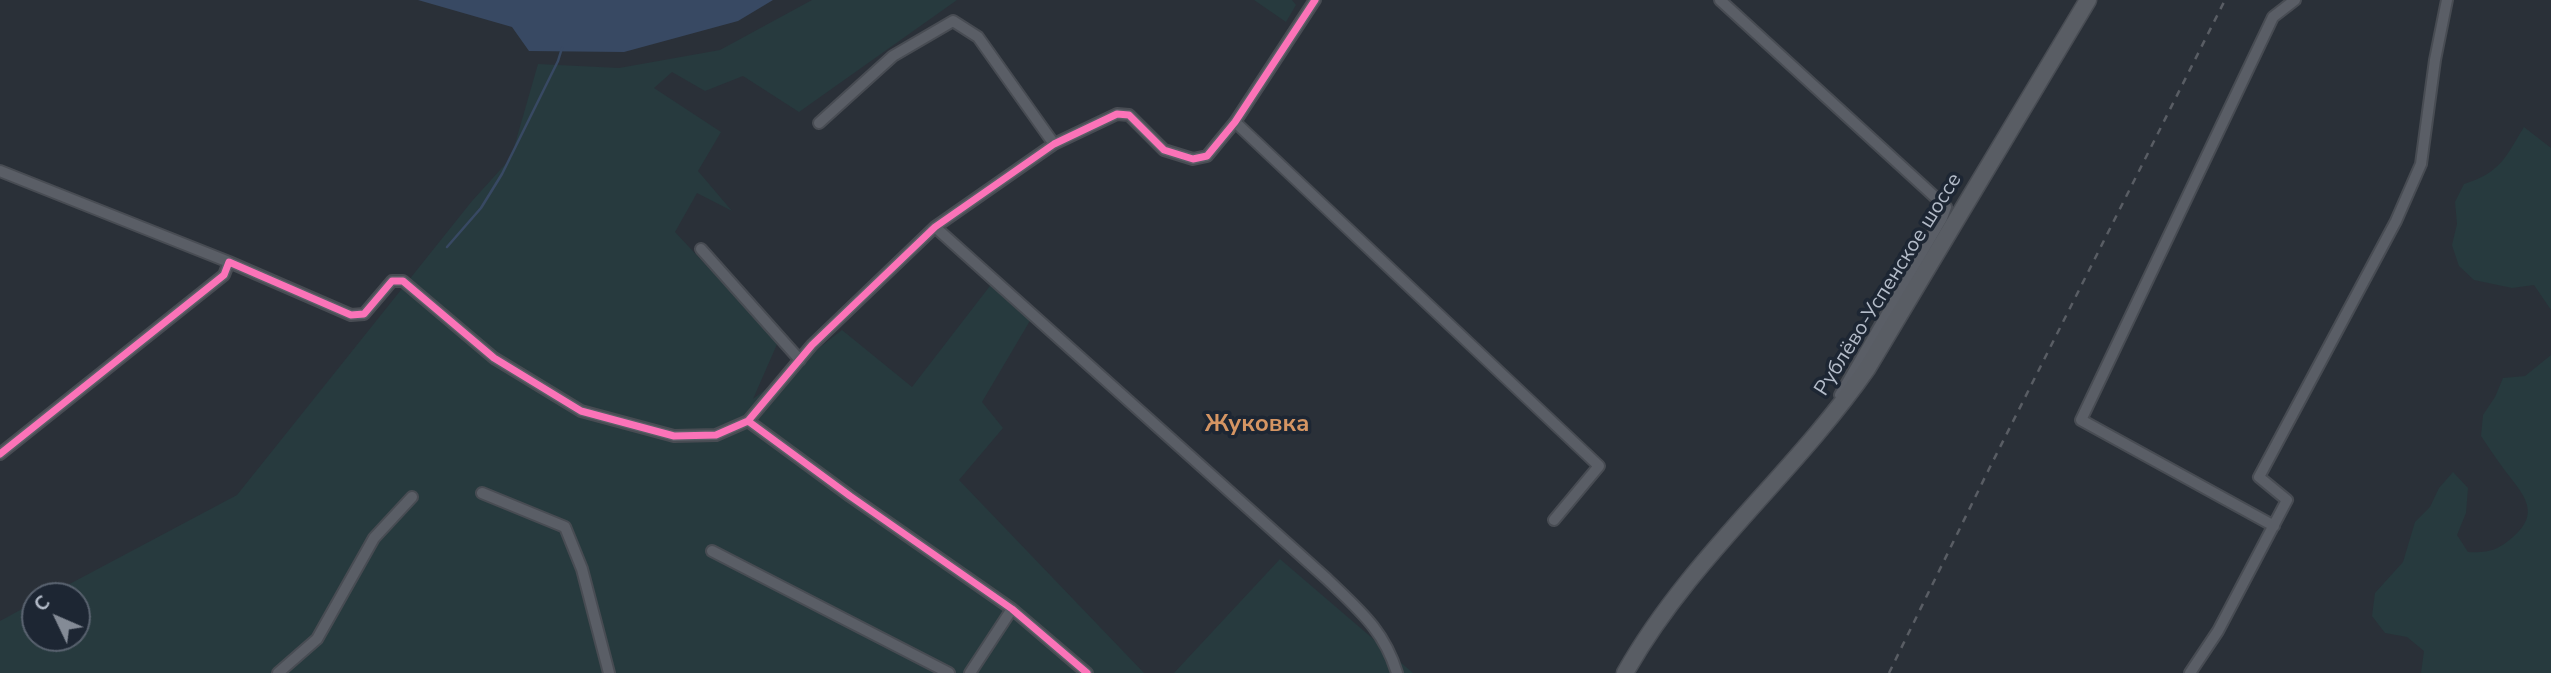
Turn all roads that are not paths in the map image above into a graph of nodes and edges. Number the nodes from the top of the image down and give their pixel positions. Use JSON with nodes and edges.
{"nodes":[{"id":1,"x":1315,"y":0,"type":"edge"},
{"id":2,"x":1720,"y":0,"type":"edge"},
{"id":3,"x":2088,"y":0,"type":"edge"},
{"id":4,"x":2295,"y":0,"type":"edge"},
{"id":5,"x":2447,"y":0,"type":"edge"},
{"id":6,"x":1235,"y":122,"type":"junction"},
{"id":7,"x":819,"y":123,"type":"dead end"},
{"id":8,"x":1055,"y":144,"type":"junction"},
{"id":9,"x":0,"y":171,"type":"edge"},
{"id":10,"x":934,"y":227,"type":"junction"},
{"id":11,"x":701,"y":248,"type":"dead end"},
{"id":12,"x":229,"y":262,"type":"junction"},
{"id":13,"x":800,"y":359,"type":"junction"},
{"id":14,"x":748,"y":421,"type":"junction"},
{"id":15,"x":1816,"y":434,"type":"junction"},
{"id":16,"x":0,"y":454,"type":"edge"},
{"id":17,"x":482,"y":493,"type":"dead end"},
{"id":18,"x":412,"y":497,"type":"dead end"},
{"id":19,"x":1554,"y":520,"type":"dead end"},
{"id":20,"x":2274,"y":526,"type":"junction"},
{"id":21,"x":712,"y":551,"type":"dead end"},
{"id":22,"x":1012,"y":610,"type":"junction"},
{"id":23,"x":278,"y":673,"type":"edge"},
{"id":24,"x":608,"y":673,"type":"edge"},
{"id":25,"x":949,"y":673,"type":"edge"},
{"id":26,"x":970,"y":673,"type":"edge"},
{"id":27,"x":1087,"y":673,"type":"edge"},
{"id":28,"x":1397,"y":673,"type":"edge"},
{"id":29,"x":1625,"y":673,"type":"edge"},
{"id":30,"x":2190,"y":673,"type":"edge"}],
"edges":[{"from":1,"to":6,"type":"street"},
{"from":2,"to":15,"type":"street"},
{"from":3,"to":15,"type":"main road","name":"Рублёво-Успенское шоссе"},
{"from":4,"to":20,"type":"street"},
{"from":5,"to":20,"type":"street"},
{"from":6,"to":8,"type":"street"},
{"from":6,"to":19,"type":"street"},
{"from":7,"to":8,"type":"street"},
{"from":8,"to":10,"type":"street"},
{"from":9,"to":12,"type":"street"},
{"from":10,"to":13,"type":"street"},
{"from":10,"to":28,"type":"street"},
{"from":11,"to":13,"type":"street"},
{"from":12,"to":14,"type":"street"},
{"from":12,"to":16,"type":"street"},
{"from":13,"to":14,"type":"street"},
{"from":14,"to":22,"type":"street"},
{"from":15,"to":29,"type":"main road","name":"Рублёво-Успенское шоссе"},
{"from":17,"to":24,"type":"street"},
{"from":18,"to":23,"type":"street"},
{"from":20,"to":30,"type":"street"},
{"from":21,"to":25,"type":"street"},
{"from":22,"to":26,"type":"street"},
{"from":22,"to":27,"type":"street"}]}
